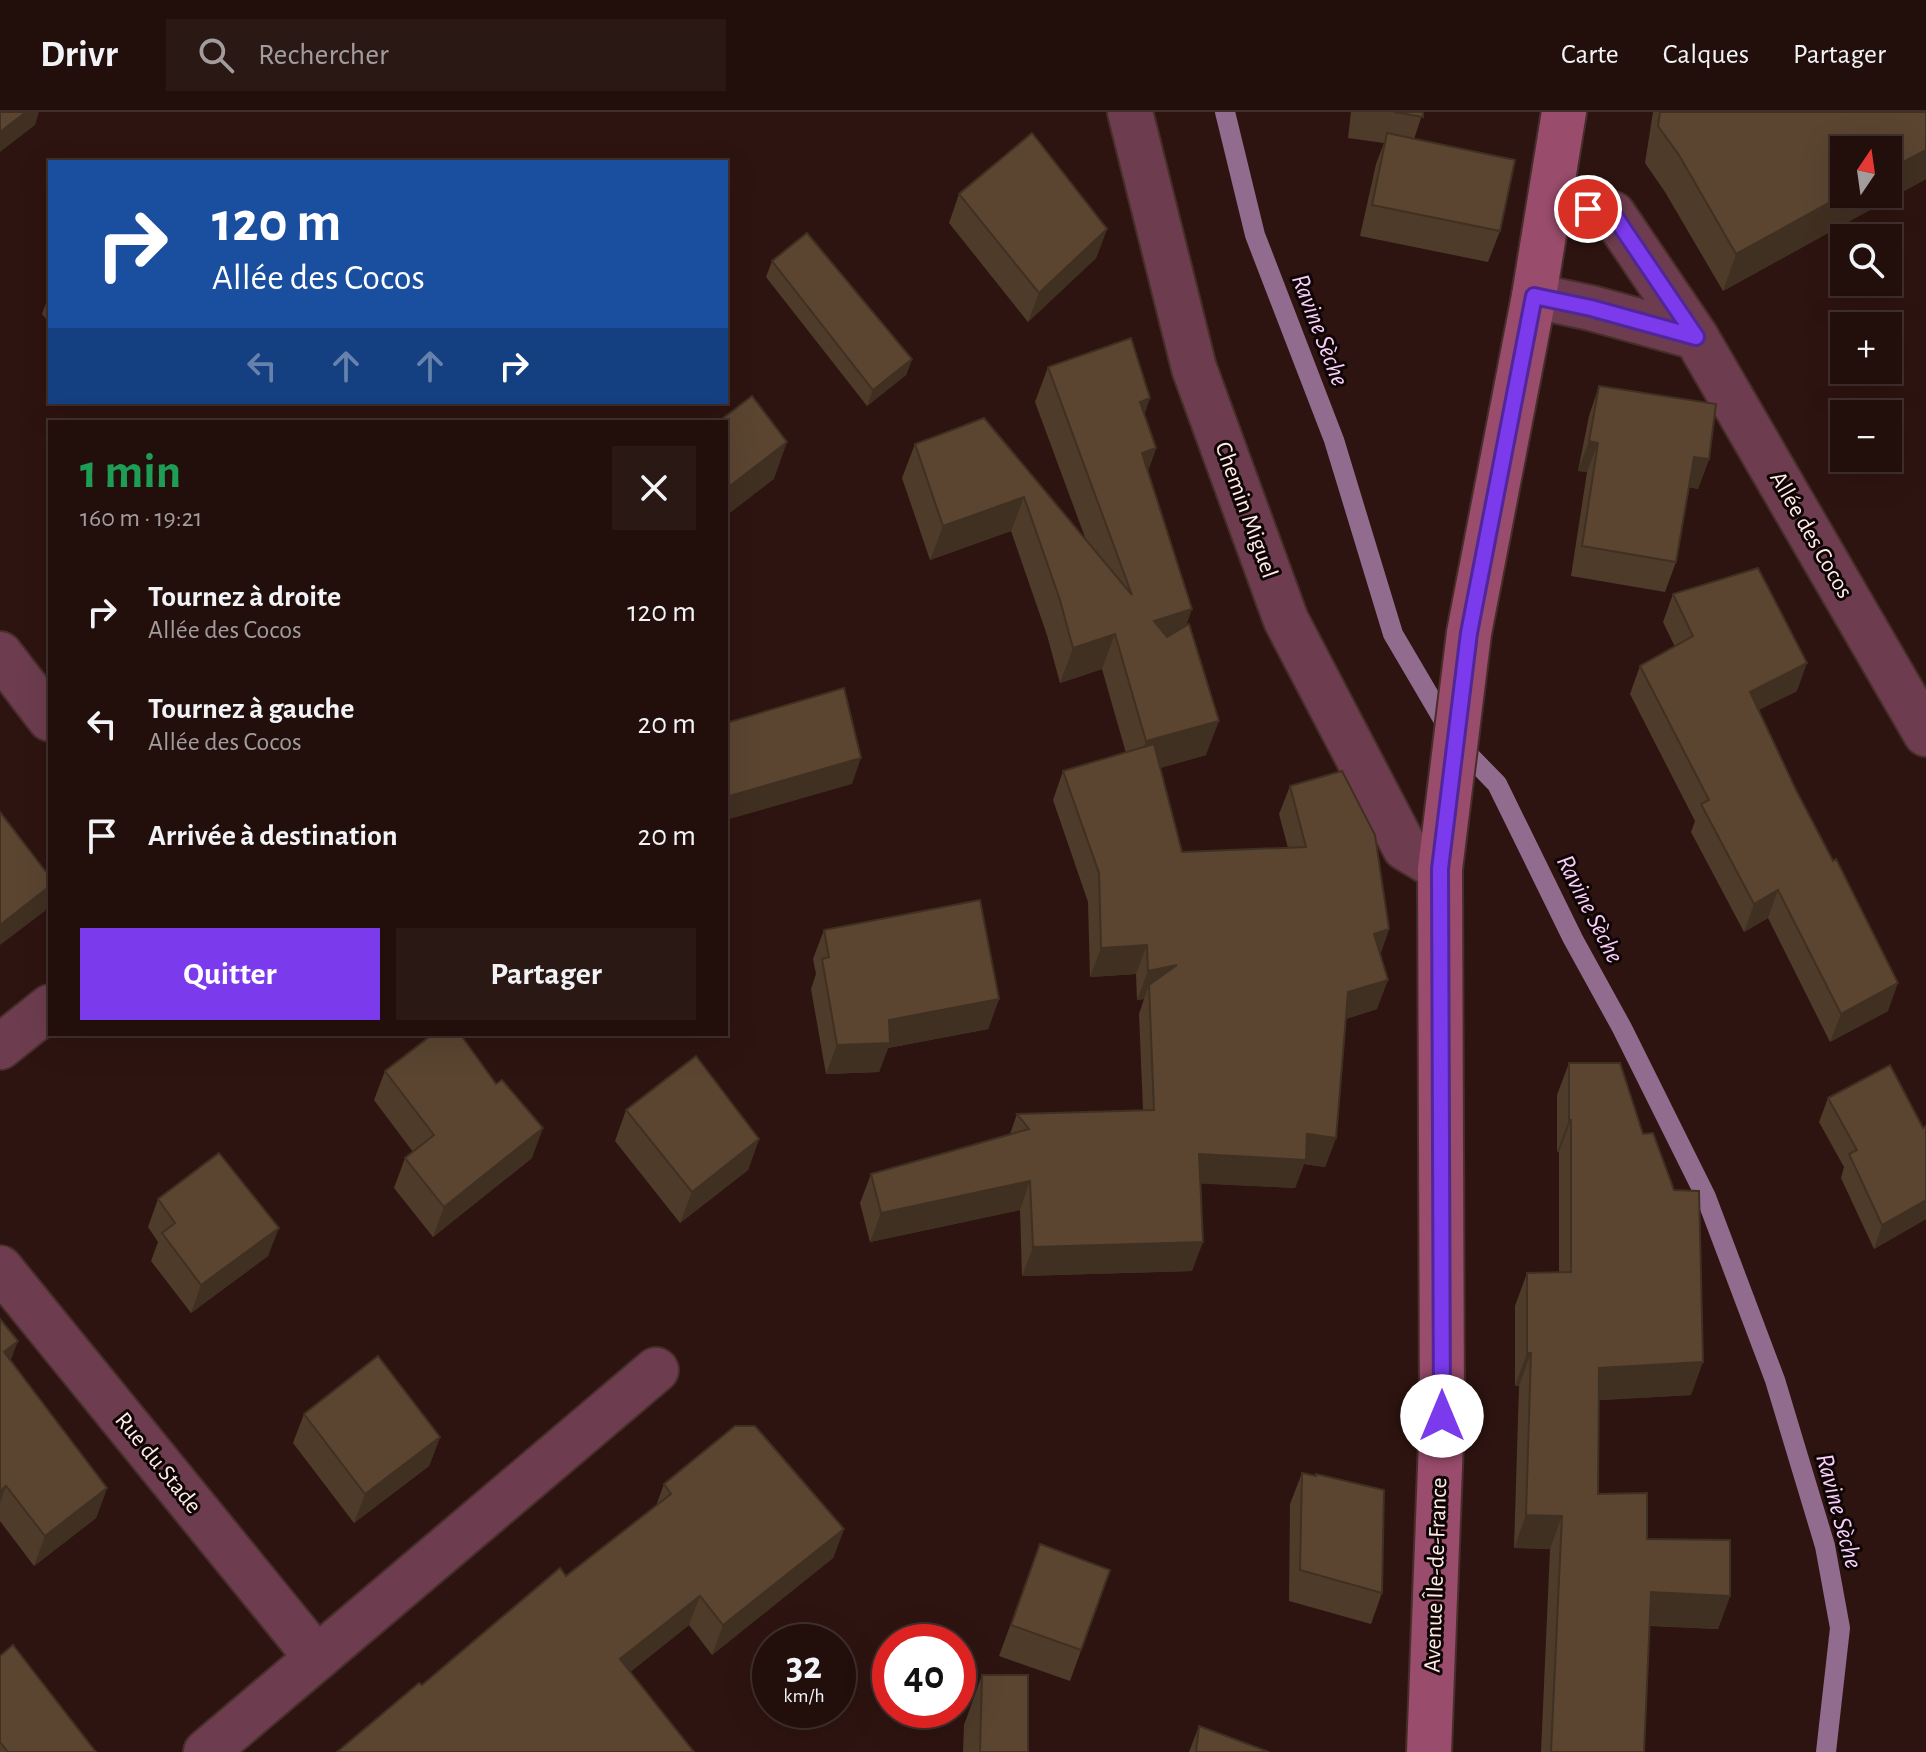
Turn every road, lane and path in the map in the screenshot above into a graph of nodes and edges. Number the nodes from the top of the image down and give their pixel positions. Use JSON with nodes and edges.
{"nodes":[{"id":1,"x":1130,"y":112,"type":"edge"},
{"id":2,"x":1564,"y":112,"type":"edge"},
{"id":3,"x":1551,"y":199,"type":"junction"},
{"id":4,"x":1534,"y":296,"type":"junction"},
{"id":5,"x":1696,"y":337,"type":"junction"},
{"id":6,"x":0,"y":654,"type":"edge"},
{"id":7,"x":48,"y":716,"type":"edge"},
{"id":8,"x":1926,"y":734,"type":"edge"},
{"id":9,"x":1440,"y":869,"type":"junction"},
{"id":10,"x":48,"y":1009,"type":"edge"},
{"id":11,"x":0,"y":1047,"type":"edge"},
{"id":12,"x":0,"y":1268,"type":"edge"},
{"id":13,"x":656,"y":1370,"type":"dead end"},
{"id":14,"x":317,"y":1658,"type":"junction"},
{"id":15,"x":206,"y":1752,"type":"edge"},
{"id":16,"x":1429,"y":1752,"type":"edge"}],
"edges":[{"from":1,"to":9,"type":"street","name":"Chemin Miguel"},
{"from":2,"to":3,"type":"street","name":"Avenue Île-de-France"},
{"from":3,"to":4,"type":"street","name":"Avenue Île-de-France"},
{"from":3,"to":5,"type":"street","name":"Allée des Cocos"},
{"from":4,"to":5,"type":"street"},
{"from":4,"to":9,"type":"street","name":"Avenue Île-de-France"},
{"from":5,"to":8,"type":"street","name":"Allée des Cocos"},
{"from":6,"to":7,"type":"street"},
{"from":9,"to":16,"type":"street","name":"Avenue Île-de-France"},
{"from":10,"to":11,"type":"street"},
{"from":12,"to":14,"type":"street","name":"Rue du Stade"},
{"from":13,"to":14,"type":"street"},
{"from":14,"to":15,"type":"street"}]}
